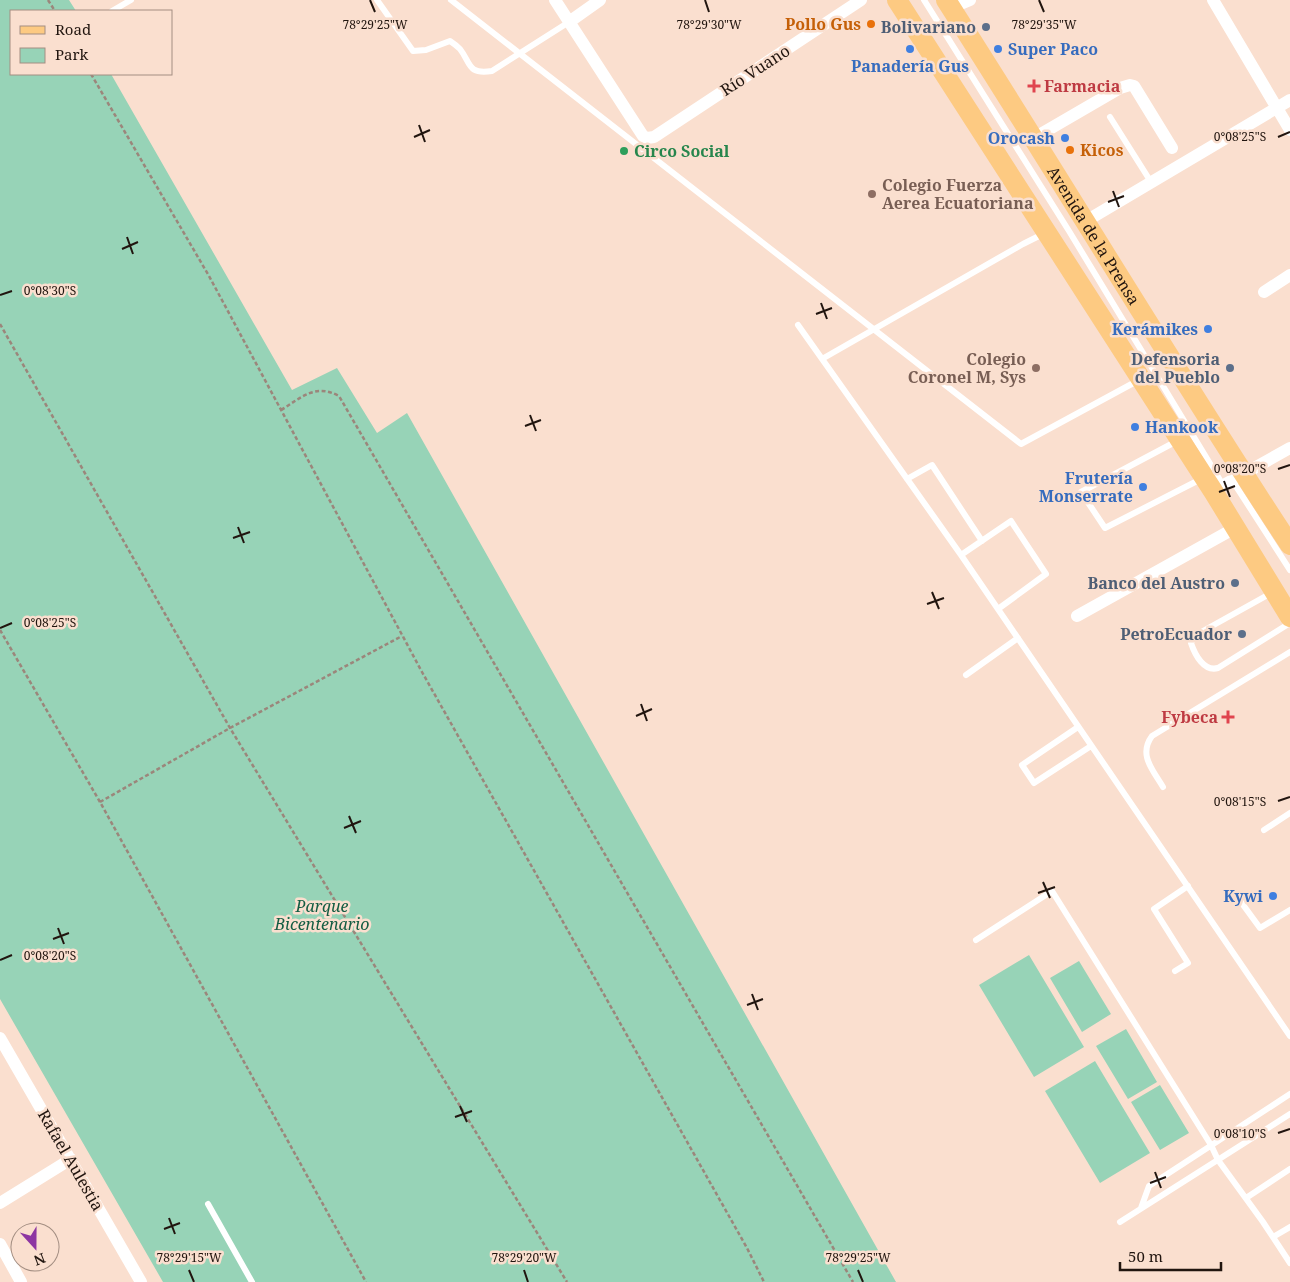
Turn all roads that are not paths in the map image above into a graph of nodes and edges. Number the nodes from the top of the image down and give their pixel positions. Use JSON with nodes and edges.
{"nodes":[{"id":1,"x":131,"y":0,"type":"edge"},
{"id":2,"x":377,"y":0,"type":"edge"},
{"id":3,"x":451,"y":0,"type":"edge"},
{"id":4,"x":555,"y":0,"type":"edge"},
{"id":5,"x":600,"y":0,"type":"edge"},
{"id":6,"x":861,"y":0,"type":"edge"},
{"id":7,"x":897,"y":0,"type":"edge"},
{"id":8,"x":924,"y":0,"type":"edge"},
{"id":9,"x":970,"y":0,"type":"edge"},
{"id":10,"x":1213,"y":0,"type":"edge"},
{"id":11,"x":949,"y":4,"type":"edge"},
{"id":12,"x":114,"y":10,"type":"edge"},
{"id":13,"x":568,"y":22,"type":"junction"},
{"id":14,"x":1290,"y":100,"type":"edge"},
{"id":15,"x":1276,"y":108,"type":"junction"},
{"id":16,"x":1110,"y":117,"type":"dead end"},
{"id":17,"x":1290,"y":130,"type":"edge"},
{"id":18,"x":1034,"y":138,"type":"junction"},
{"id":19,"x":1172,"y":148,"type":"dead end"},
{"id":20,"x":1151,"y":182,"type":"junction"},
{"id":21,"x":1086,"y":221,"type":"junction"},
{"id":22,"x":1047,"y":232,"type":"junction"},
{"id":23,"x":1290,"y":275,"type":"edge"},
{"id":24,"x":1264,"y":292,"type":"dead end"},
{"id":25,"x":798,"y":325,"type":"dead end"},
{"id":26,"x":822,"y":359,"type":"junction"},
{"id":27,"x":1140,"y":379,"type":"junction"},
{"id":28,"x":1180,"y":439,"type":"junction"},
{"id":29,"x":1290,"y":448,"type":"edge"},
{"id":30,"x":908,"y":479,"type":"junction"},
{"id":31,"x":1223,"y":481,"type":"junction"},
{"id":32,"x":1235,"y":528,"type":"junction"},
{"id":33,"x":982,"y":541,"type":"junction"},
{"id":34,"x":1290,"y":545,"type":"edge"},
{"id":35,"x":961,"y":555,"type":"junction"},
{"id":36,"x":1290,"y":570,"type":"edge"},
{"id":37,"x":1274,"y":591,"type":"junction"},
{"id":38,"x":998,"y":609,"type":"junction"},
{"id":39,"x":1077,"y":616,"type":"dead end"},
{"id":40,"x":1290,"y":617,"type":"edge"},
{"id":41,"x":1290,"y":623,"type":"edge"},
{"id":42,"x":1018,"y":638,"type":"junction"},
{"id":43,"x":1290,"y":652,"type":"edge"},
{"id":44,"x":966,"y":675,"type":"dead end"},
{"id":45,"x":1078,"y":727,"type":"junction"},
{"id":46,"x":1091,"y":746,"type":"junction"},
{"id":47,"x":1163,"y":787,"type":"dead end"},
{"id":48,"x":1290,"y":813,"type":"edge"},
{"id":49,"x":1264,"y":830,"type":"dead end"},
{"id":50,"x":1188,"y":886,"type":"junction"},
{"id":51,"x":1241,"y":902,"type":"dead end"},
{"id":52,"x":1290,"y":910,"type":"edge"},
{"id":53,"x":976,"y":940,"type":"dead end"},
{"id":54,"x":1175,"y":971,"type":"dead end"},
{"id":55,"x":1290,"y":1036,"type":"edge"},
{"id":56,"x":0,"y":1038,"type":"edge"},
{"id":57,"x":1290,"y":1094,"type":"edge"},
{"id":58,"x":1290,"y":1114,"type":"edge"},
{"id":59,"x":1211,"y":1145,"type":"junction"},
{"id":60,"x":71,"y":1159,"type":"junction"},
{"id":61,"x":1218,"y":1160,"type":"junction"},
{"id":62,"x":1290,"y":1169,"type":"edge"},
{"id":63,"x":1246,"y":1198,"type":"junction"},
{"id":64,"x":0,"y":1203,"type":"edge"},
{"id":65,"x":208,"y":1204,"type":"dead end"},
{"id":66,"x":1141,"y":1208,"type":"junction"},
{"id":67,"x":1120,"y":1222,"type":"dead end"},
{"id":68,"x":1290,"y":1227,"type":"edge"},
{"id":69,"x":1273,"y":1237,"type":"junction"},
{"id":70,"x":0,"y":1244,"type":"edge"},
{"id":71,"x":1290,"y":1263,"type":"edge"},
{"id":72,"x":21,"y":1282,"type":"edge"},
{"id":73,"x":141,"y":1282,"type":"edge"},
{"id":74,"x":252,"y":1282,"type":"edge"}],
"edges":[{"from":1,"to":12,"type":"lane"},
{"from":2,"to":13,"type":"lane"},
{"from":3,"to":27,"type":"lane"},
{"from":4,"to":13,"type":"street"},
{"from":5,"to":13,"type":"street"},
{"from":6,"to":13,"type":"street","name":"Río Vuano"},
{"from":7,"to":22,"type":"main road","name":"Avenida de la Prensa"},
{"from":8,"to":31,"type":"lane"},
{"from":9,"to":11,"type":"street"},
{"from":10,"to":15,"type":"street"},
{"from":11,"to":18,"type":"main road","name":"Avenida de la Prensa"},
{"from":14,"to":15,"type":"street"},
{"from":15,"to":17,"type":"street"},
{"from":15,"to":20,"type":"street"},
{"from":16,"to":20,"type":"lane"},
{"from":18,"to":19,"type":"street"},
{"from":18,"to":21,"type":"main road","name":"Avenida de la Prensa"},
{"from":20,"to":21,"type":"street"},
{"from":21,"to":31,"type":"main road","name":"Avenida de la Prensa"},
{"from":22,"to":26,"type":"lane"},
{"from":22,"to":27,"type":"main road","name":"Avenida de la Prensa"},
{"from":23,"to":24,"type":"street"},
{"from":25,"to":26,"type":"lane"},
{"from":26,"to":30,"type":"lane"},
{"from":27,"to":28,"type":"main road","name":"Avenida de la Prensa"},
{"from":28,"to":31,"type":"main road","name":"Avenida de la Prensa"},
{"from":28,"to":31,"type":"lane"},
{"from":29,"to":31,"type":"street"},
{"from":30,"to":33,"type":"lane"},
{"from":30,"to":35,"type":"lane"},
{"from":31,"to":32,"type":"main road","name":"Avenida de la Prensa"},
{"from":31,"to":34,"type":"main road","name":"Avenida de la Prensa"},
{"from":31,"to":36,"type":"lane"},
{"from":32,"to":37,"type":"main road","name":"Avenida de la Prensa"},
{"from":32,"to":39,"type":"street"},
{"from":33,"to":35,"type":"lane"},
{"from":33,"to":38,"type":"lane"},
{"from":35,"to":38,"type":"lane"},
{"from":37,"to":40,"type":"main road","name":"Avenida de la Prensa"},
{"from":37,"to":41,"type":"lane"},
{"from":38,"to":42,"type":"lane"},
{"from":42,"to":44,"type":"lane"},
{"from":42,"to":45,"type":"lane"},
{"from":43,"to":47,"type":"lane"},
{"from":45,"to":46,"type":"lane"},
{"from":45,"to":46,"type":"lane"},
{"from":46,"to":50,"type":"lane"},
{"from":48,"to":49,"type":"lane"},
{"from":50,"to":54,"type":"lane"},
{"from":50,"to":55,"type":"lane"},
{"from":51,"to":52,"type":"lane"},
{"from":53,"to":59,"type":"lane"},
{"from":56,"to":60,"type":"street","name":"Rafael Aulestia"},
{"from":57,"to":59,"type":"lane"},
{"from":58,"to":61,"type":"lane"},
{"from":59,"to":61,"type":"lane"},
{"from":59,"to":66,"type":"lane"},
{"from":60,"to":64,"type":"street"},
{"from":60,"to":73,"type":"street","name":"Rafael Aulestia"},
{"from":61,"to":63,"type":"lane"},
{"from":61,"to":66,"type":"lane"},
{"from":62,"to":63,"type":"lane"},
{"from":63,"to":69,"type":"lane"},
{"from":65,"to":74,"type":"lane"},
{"from":66,"to":67,"type":"lane"},
{"from":68,"to":69,"type":"lane"},
{"from":69,"to":71,"type":"lane"},
{"from":70,"to":72,"type":"street"}]}
